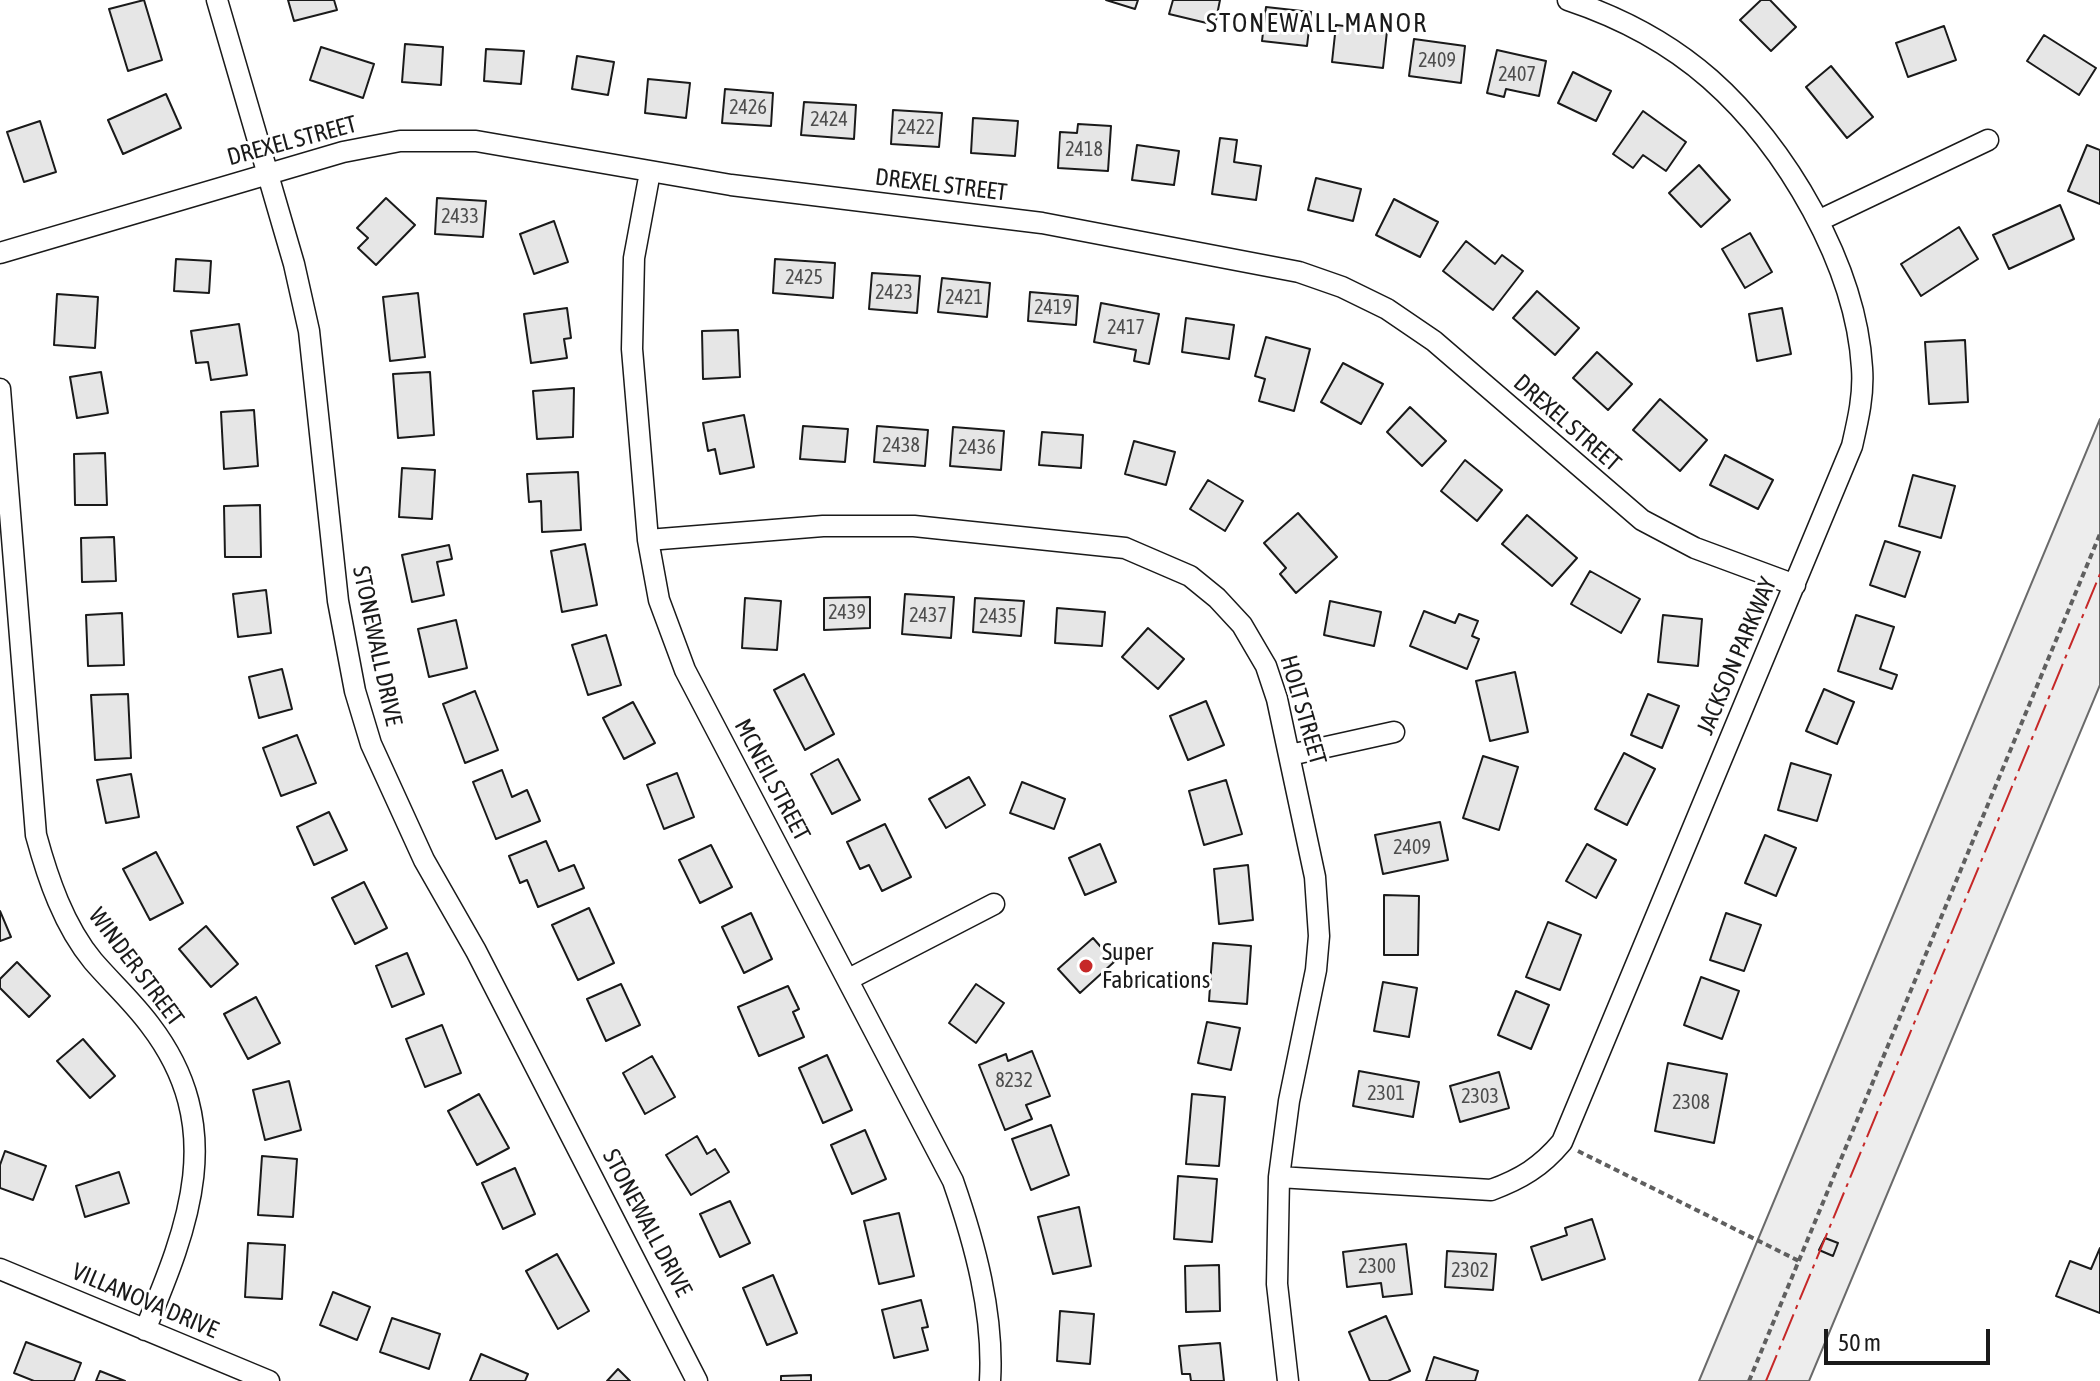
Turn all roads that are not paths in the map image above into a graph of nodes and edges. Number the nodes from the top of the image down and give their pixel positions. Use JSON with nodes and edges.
{"nodes":[{"id":1,"x":217,"y":0,"type":"edge"},
{"id":2,"x":1568,"y":0,"type":"edge"},
{"id":3,"x":1988,"y":140,"type":"dead end"},
{"id":4,"x":650,"y":172,"type":"junction"},
{"id":5,"x":268,"y":174,"type":"junction"},
{"id":6,"x":1818,"y":221,"type":"junction"},
{"id":7,"x":0,"y":253,"type":"edge"},
{"id":8,"x":0,"y":389,"type":"edge"},
{"id":9,"x":648,"y":540,"type":"junction"},
{"id":10,"x":1795,"y":585,"type":"junction"},
{"id":11,"x":1394,"y":732,"type":"dead end"},
{"id":12,"x":1290,"y":755,"type":"junction"},
{"id":13,"x":994,"y":904,"type":"dead end"},
{"id":14,"x":849,"y":979,"type":"junction"},
{"id":15,"x":1279,"y":1177,"type":"junction"},
{"id":16,"x":0,"y":1269,"type":"edge"},
{"id":17,"x":145,"y":1330,"type":"junction"},
{"id":18,"x":269,"y":1381,"type":"edge"},
{"id":19,"x":697,"y":1381,"type":"edge"},
{"id":20,"x":990,"y":1381,"type":"edge"},
{"id":21,"x":1288,"y":1381,"type":"edge"}],
"edges":[{"from":1,"to":5,"type":"street","name":"STONEWALL DRIVE"},
{"from":2,"to":6,"type":"street","name":"JACKSON PARKWAY"},
{"from":3,"to":6,"type":"street"},
{"from":4,"to":5,"type":"street","name":"DREXEL STREET"},
{"from":4,"to":9,"type":"street","name":"MCNEIL STREET"},
{"from":4,"to":10,"type":"street","name":"DREXEL STREET"},
{"from":5,"to":7,"type":"street","name":"DREXEL STREET"},
{"from":5,"to":19,"type":"street","name":"STONEWALL DRIVE"},
{"from":6,"to":10,"type":"street","name":"JACKSON PARKWAY"},
{"from":8,"to":17,"type":"street","name":"WINDER STREET"},
{"from":9,"to":12,"type":"street","name":"HOLT STREET"},
{"from":9,"to":14,"type":"street","name":"MCNEIL STREET"},
{"from":10,"to":15,"type":"street","name":"JACKSON PARKWAY"},
{"from":11,"to":12,"type":"street"},
{"from":12,"to":15,"type":"street","name":"HOLT STREET"},
{"from":13,"to":14,"type":"street"},
{"from":14,"to":20,"type":"street","name":"MCNEIL STREET"},
{"from":15,"to":21,"type":"street","name":"HOLT STREET"},
{"from":16,"to":17,"type":"street","name":"VILLANOVA DRIVE"},
{"from":17,"to":18,"type":"street","name":"VILLANOVA DRIVE"}]}
